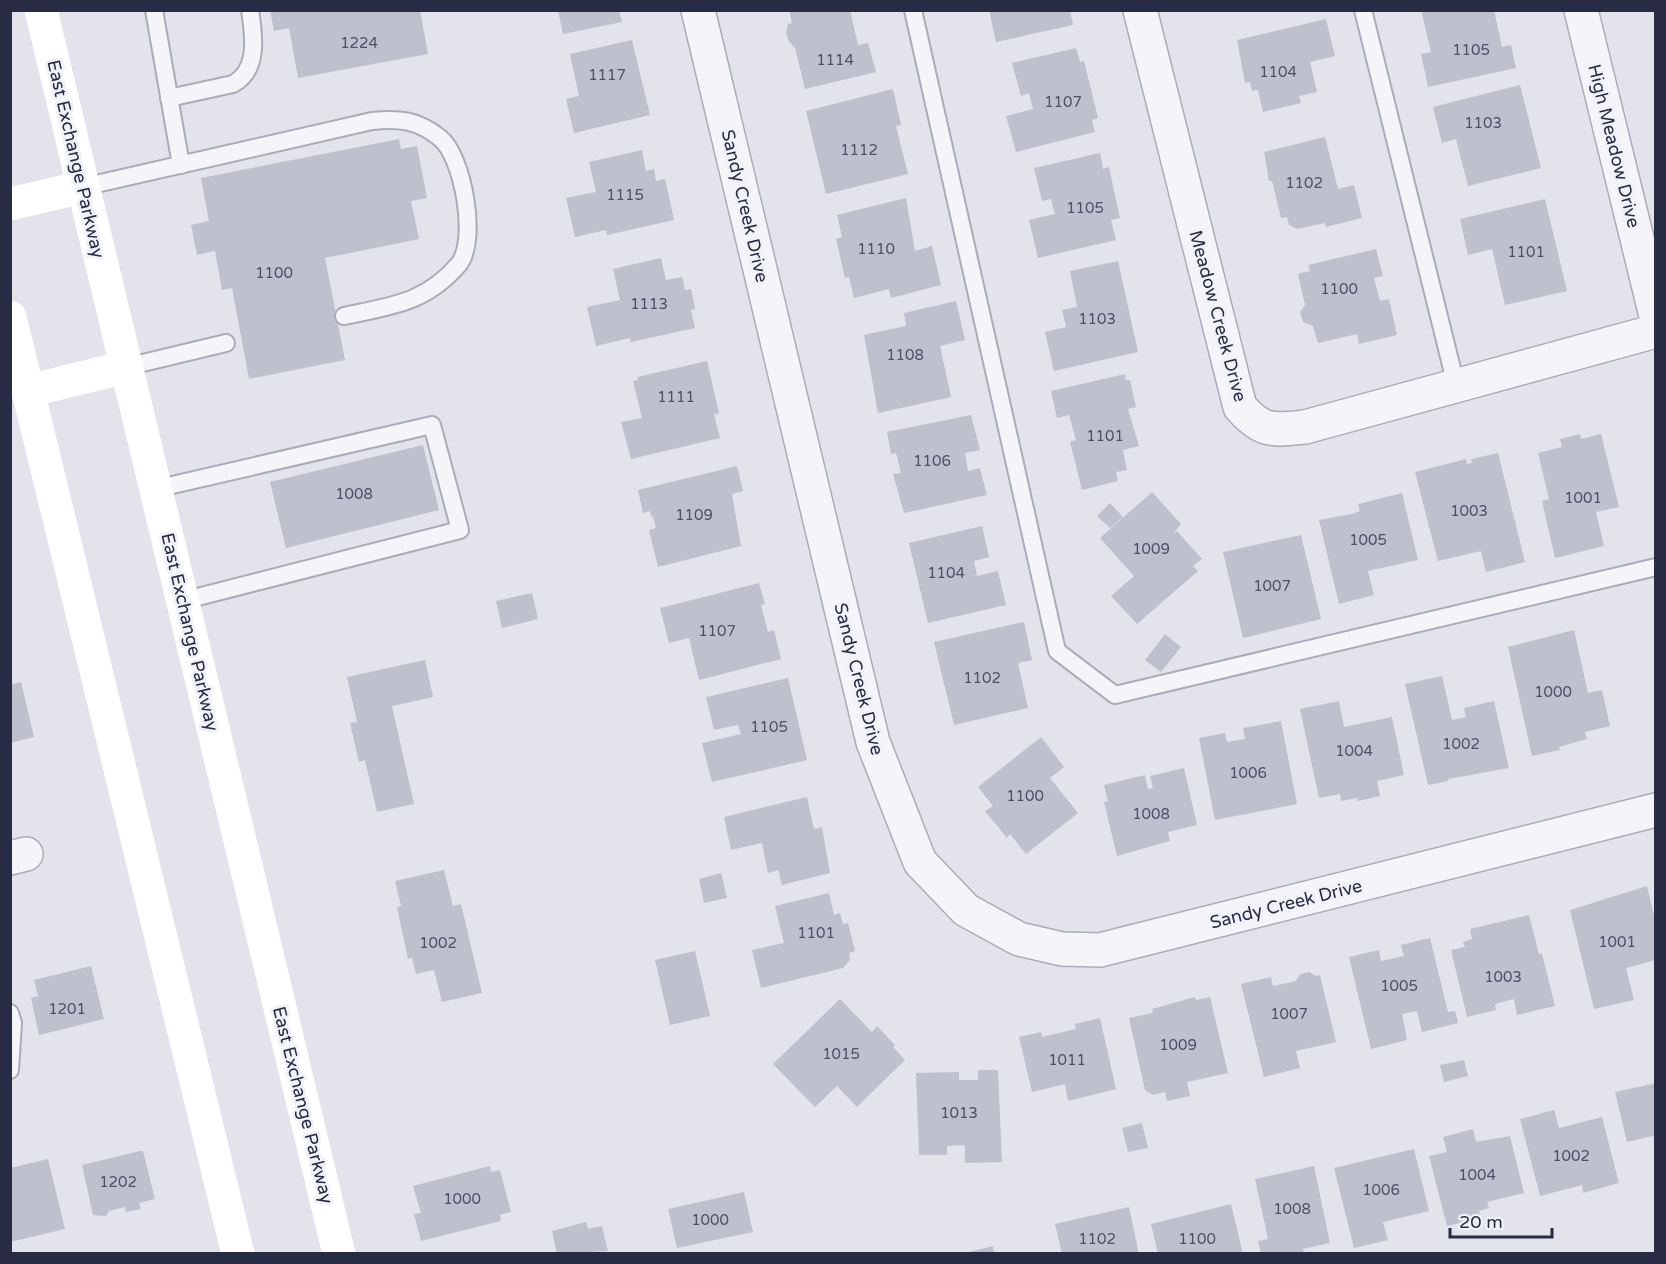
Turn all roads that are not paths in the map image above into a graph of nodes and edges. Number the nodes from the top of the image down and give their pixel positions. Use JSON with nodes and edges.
{"nodes":[{"id":1,"x":41,"y":10,"type":"edge"},
{"id":2,"x":154,"y":10,"type":"edge"},
{"id":3,"x":250,"y":10,"type":"edge"},
{"id":4,"x":698,"y":10,"type":"edge"},
{"id":5,"x":913,"y":10,"type":"edge"},
{"id":6,"x":1140,"y":10,"type":"edge"},
{"id":7,"x":1363,"y":10,"type":"edge"},
{"id":8,"x":1581,"y":10,"type":"edge"},
{"id":9,"x":169,"y":98,"type":"junction"},
{"id":10,"x":181,"y":165,"type":"junction"},
{"id":11,"x":83,"y":187,"type":"junction"},
{"id":12,"x":10,"y":204,"type":"edge"},
{"id":13,"x":344,"y":316,"type":"dead end"},
{"id":14,"x":1656,"y":316,"type":"edge"},
{"id":15,"x":10,"y":317,"type":"edge"},
{"id":16,"x":1656,"y":331,"type":"edge"},
{"id":17,"x":226,"y":343,"type":"dead end"},
{"id":18,"x":126,"y":367,"type":"junction"},
{"id":19,"x":1456,"y":385,"type":"junction"},
{"id":20,"x":28,"y":391,"type":"junction"},
{"id":21,"x":155,"y":489,"type":"junction"},
{"id":22,"x":1656,"y":567,"type":"edge"},
{"id":23,"x":182,"y":601,"type":"junction"},
{"id":24,"x":1656,"y":810,"type":"edge"},
{"id":25,"x":10,"y":1013,"type":"edge"},
{"id":26,"x":10,"y":1070,"type":"edge"},
{"id":27,"x":331,"y":1252,"type":"edge"},
{"id":28,"x":238,"y":1254,"type":"edge"}],
"edges":[{"from":1,"to":11,"type":"main road","name":"East Exchange Parkway"},
{"from":2,"to":9,"type":"lane"},
{"from":3,"to":9,"type":"lane"},
{"from":4,"to":24,"type":"street","name":"Sandy Creek Drive"},
{"from":5,"to":22,"type":"lane"},
{"from":6,"to":19,"type":"street","name":"Meadow Creek Drive"},
{"from":7,"to":19,"type":"lane"},
{"from":8,"to":14,"type":"street","name":"High Meadow Drive"},
{"from":9,"to":10,"type":"lane"},
{"from":10,"to":11,"type":"lane"},
{"from":10,"to":13,"type":"lane"},
{"from":11,"to":12,"type":"main road"},
{"from":11,"to":18,"type":"main road","name":"East Exchange Parkway"},
{"from":15,"to":20,"type":"main road"},
{"from":16,"to":19,"type":"street","name":"Meadow Creek Drive"},
{"from":17,"to":18,"type":"lane"},
{"from":18,"to":20,"type":"main road"},
{"from":18,"to":21,"type":"main road","name":"East Exchange Parkway"},
{"from":20,"to":28,"type":"main road"},
{"from":21,"to":23,"type":"main road","name":"East Exchange Parkway"},
{"from":21,"to":23,"type":"lane"},
{"from":23,"to":27,"type":"main road","name":"East Exchange Parkway"},
{"from":25,"to":26,"type":"lane"}]}
